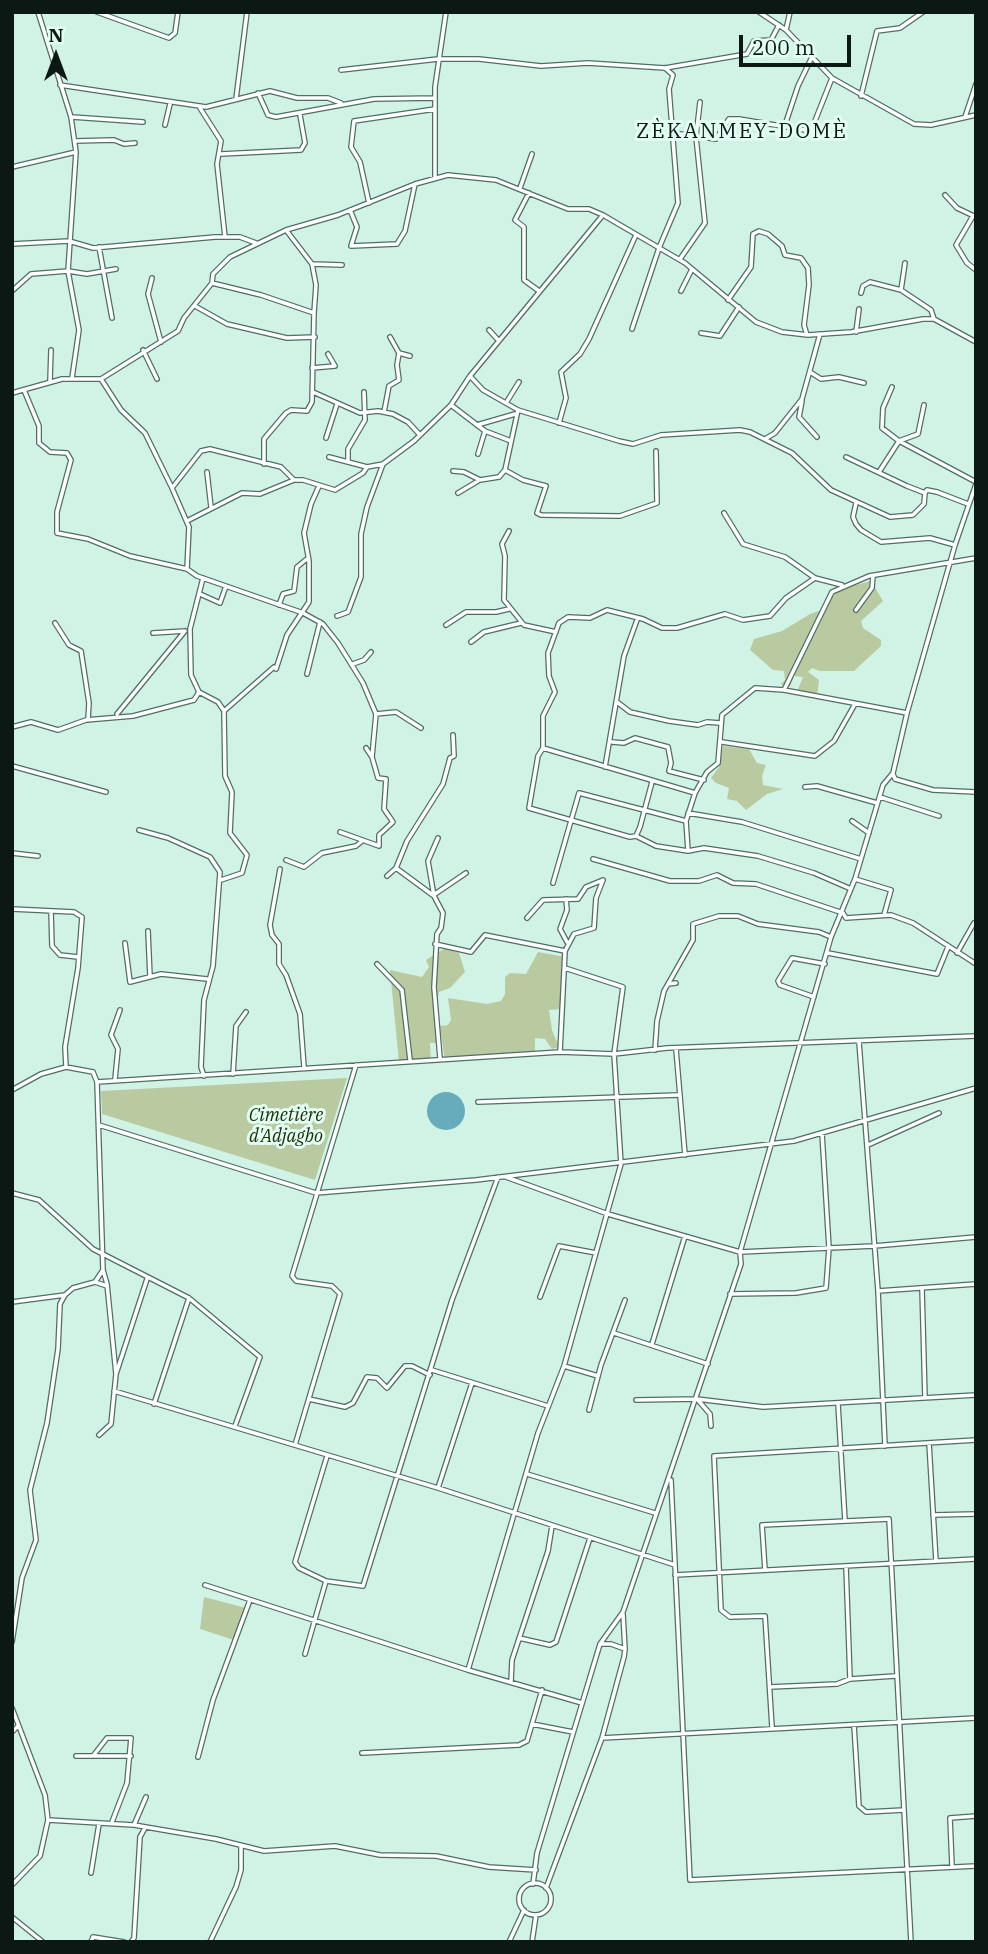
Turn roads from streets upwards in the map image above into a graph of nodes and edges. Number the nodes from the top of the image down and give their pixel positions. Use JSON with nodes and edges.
{"nodes":[{"id":1,"x":38,"y":12,"type":"edge"},
{"id":2,"x":97,"y":12,"type":"edge"},
{"id":3,"x":178,"y":12,"type":"edge"},
{"id":4,"x":247,"y":12,"type":"edge"},
{"id":5,"x":446,"y":12,"type":"edge"},
{"id":6,"x":759,"y":12,"type":"edge"},
{"id":7,"x":790,"y":12,"type":"edge"},
{"id":8,"x":923,"y":12,"type":"edge"},
{"id":9,"x":111,"y":14,"type":"edge"},
{"id":10,"x":779,"y":25,"type":"junction"},
{"id":11,"x":786,"y":30,"type":"junction"},
{"id":12,"x":811,"y":58,"type":"junction"},
{"id":13,"x":438,"y":59,"type":"junction"},
{"id":14,"x":665,"y":68,"type":"junction"},
{"id":15,"x":341,"y":70,"type":"dead end"},
{"id":16,"x":832,"y":78,"type":"junction"},
{"id":17,"x":976,"y":84,"type":"edge"},
{"id":18,"x":60,"y":85,"type":"junction"},
{"id":19,"x":258,"y":93,"type":"junction"},
{"id":20,"x":861,"y":96,"type":"junction"},
{"id":21,"x":435,"y":98,"type":"junction"},
{"id":22,"x":236,"y":99,"type":"junction"},
{"id":23,"x":701,"y":102,"type":"dead end"},
{"id":24,"x":170,"y":103,"type":"junction"},
{"id":25,"x":341,"y":103,"type":"junction"},
{"id":26,"x":198,"y":106,"type":"junction"},
{"id":27,"x":435,"y":108,"type":"junction"},
{"id":28,"x":300,"y":114,"type":"junction"},
{"id":29,"x":976,"y":115,"type":"edge"},
{"id":30,"x":71,"y":117,"type":"junction"},
{"id":31,"x":965,"y":117,"type":"junction"},
{"id":32,"x":143,"y":122,"type":"dead end"},
{"id":33,"x":165,"y":125,"type":"dead end"},
{"id":34,"x":785,"y":125,"type":"junction"},
{"id":35,"x":673,"y":133,"type":"junction"},
{"id":36,"x":695,"y":137,"type":"junction"},
{"id":37,"x":75,"y":141,"type":"junction"},
{"id":38,"x":135,"y":143,"type":"dead end"},
{"id":39,"x":76,"y":152,"type":"junction"},
{"id":40,"x":221,"y":154,"type":"junction"},
{"id":41,"x":532,"y":154,"type":"dead end"},
{"id":42,"x":12,"y":167,"type":"edge"},
{"id":43,"x":435,"y":177,"type":"junction"},
{"id":44,"x":415,"y":184,"type":"junction"},
{"id":45,"x":520,"y":188,"type":"junction"},
{"id":46,"x":529,"y":193,"type":"junction"},
{"id":47,"x":945,"y":195,"type":"dead end"},
{"id":48,"x":369,"y":203,"type":"junction"},
{"id":49,"x":350,"y":210,"type":"junction"},
{"id":50,"x":603,"y":215,"type":"junction"},
{"id":51,"x":974,"y":216,"type":"edge"},
{"id":52,"x":286,"y":230,"type":"junction"},
{"id":53,"x":225,"y":237,"type":"junction"},
{"id":54,"x":635,"y":237,"type":"junction"},
{"id":55,"x":69,"y":241,"type":"junction"},
{"id":56,"x":257,"y":243,"type":"junction"},
{"id":57,"x":12,"y":244,"type":"edge"},
{"id":58,"x":100,"y":246,"type":"junction"},
{"id":59,"x":659,"y":248,"type":"junction"},
{"id":60,"x":680,"y":259,"type":"junction"},
{"id":61,"x":905,"y":263,"type":"dead end"},
{"id":62,"x":312,"y":264,"type":"junction"},
{"id":63,"x":342,"y":265,"type":"dead end"},
{"id":64,"x":116,"y":269,"type":"dead end"},
{"id":65,"x":692,"y":269,"type":"junction"},
{"id":66,"x":976,"y":270,"type":"edge"},
{"id":67,"x":68,"y":271,"type":"junction"},
{"id":68,"x":102,"y":272,"type":"junction"},
{"id":69,"x":152,"y":278,"type":"dead end"},
{"id":70,"x":212,"y":283,"type":"junction"},
{"id":71,"x":901,"y":290,"type":"junction"},
{"id":72,"x":12,"y":291,"type":"edge"},
{"id":73,"x":681,"y":291,"type":"dead end"},
{"id":74,"x":540,"y":292,"type":"junction"},
{"id":75,"x":861,"y":293,"type":"dead end"},
{"id":76,"x":728,"y":300,"type":"junction"},
{"id":77,"x":195,"y":306,"type":"junction"},
{"id":78,"x":739,"y":307,"type":"junction"},
{"id":79,"x":859,"y":309,"type":"dead end"},
{"id":80,"x":314,"y":313,"type":"junction"},
{"id":81,"x":112,"y":318,"type":"dead end"},
{"id":82,"x":934,"y":319,"type":"junction"},
{"id":83,"x":632,"y":329,"type":"dead end"},
{"id":84,"x":489,"y":330,"type":"dead end"},
{"id":85,"x":856,"y":332,"type":"junction"},
{"id":86,"x":701,"y":333,"type":"dead end"},
{"id":87,"x":820,"y":334,"type":"junction"},
{"id":88,"x":808,"y":335,"type":"junction"},
{"id":89,"x":315,"y":337,"type":"junction"},
{"id":90,"x":390,"y":337,"type":"dead end"},
{"id":91,"x":499,"y":341,"type":"junction"},
{"id":92,"x":161,"y":342,"type":"junction"},
{"id":93,"x":976,"y":342,"type":"edge"},
{"id":94,"x":51,"y":350,"type":"dead end"},
{"id":95,"x":143,"y":351,"type":"junction"},
{"id":96,"x":400,"y":353,"type":"junction"},
{"id":97,"x":328,"y":354,"type":"dead end"},
{"id":98,"x":410,"y":356,"type":"dead end"},
{"id":99,"x":313,"y":368,"type":"junction"},
{"id":100,"x":810,"y":372,"type":"junction"},
{"id":101,"x":470,"y":376,"type":"junction"},
{"id":102,"x":72,"y":378,"type":"junction"},
{"id":103,"x":101,"y":379,"type":"junction"},
{"id":104,"x":157,"y":379,"type":"dead end"},
{"id":105,"x":50,"y":381,"type":"junction"},
{"id":106,"x":519,"y":382,"type":"dead end"},
{"id":107,"x":864,"y":383,"type":"dead end"},
{"id":108,"x":892,"y":387,"type":"dead end"},
{"id":109,"x":24,"y":390,"type":"junction"},
{"id":110,"x":312,"y":391,"type":"junction"},
{"id":111,"x":364,"y":392,"type":"dead end"},
{"id":112,"x":12,"y":393,"type":"edge"},
{"id":113,"x":802,"y":399,"type":"junction"},
{"id":114,"x":506,"y":403,"type":"junction"},
{"id":115,"x":337,"y":404,"type":"junction"},
{"id":116,"x":451,"y":405,"type":"junction"},
{"id":117,"x":925,"y":405,"type":"dead end"},
{"id":118,"x":384,"y":412,"type":"junction"},
{"id":119,"x":517,"y":412,"type":"junction"},
{"id":120,"x":365,"y":413,"type":"junction"},
{"id":121,"x":559,"y":423,"type":"junction"},
{"id":122,"x":477,"y":425,"type":"junction"},
{"id":123,"x":485,"y":431,"type":"junction"},
{"id":124,"x":420,"y":435,"type":"junction"},
{"id":125,"x":817,"y":437,"type":"dead end"},
{"id":126,"x":326,"y":438,"type":"dead end"},
{"id":127,"x":765,"y":439,"type":"junction"},
{"id":128,"x":511,"y":441,"type":"junction"},
{"id":129,"x":899,"y":441,"type":"junction"},
{"id":130,"x":656,"y":451,"type":"dead end"},
{"id":131,"x":478,"y":454,"type":"dead end"},
{"id":132,"x":328,"y":457,"type":"dead end"},
{"id":133,"x":846,"y":457,"type":"dead end"},
{"id":134,"x":348,"y":461,"type":"junction"},
{"id":135,"x":264,"y":464,"type":"junction"},
{"id":136,"x":383,"y":464,"type":"junction"},
{"id":137,"x":367,"y":467,"type":"junction"},
{"id":138,"x":506,"y":470,"type":"junction"},
{"id":139,"x":453,"y":471,"type":"dead end"},
{"id":140,"x":207,"y":472,"type":"dead end"},
{"id":141,"x":879,"y":472,"type":"junction"},
{"id":142,"x":480,"y":480,"type":"junction"},
{"id":143,"x":294,"y":481,"type":"junction"},
{"id":144,"x":976,"y":483,"type":"edge"},
{"id":145,"x":319,"y":486,"type":"junction"},
{"id":146,"x":172,"y":488,"type":"junction"},
{"id":147,"x":925,"y":493,"type":"junction"},
{"id":148,"x":458,"y":494,"type":"dead end"},
{"id":149,"x":856,"y":503,"type":"junction"},
{"id":150,"x":969,"y":504,"type":"junction"},
{"id":151,"x":211,"y":508,"type":"junction"},
{"id":152,"x":723,"y":513,"type":"dead end"},
{"id":153,"x":187,"y":521,"type":"junction"},
{"id":154,"x":509,"y":531,"type":"dead end"},
{"id":155,"x":955,"y":545,"type":"junction"},
{"id":156,"x":308,"y":558,"type":"junction"},
{"id":157,"x":976,"y":558,"type":"edge"},
{"id":158,"x":953,"y":561,"type":"junction"},
{"id":159,"x":187,"y":569,"type":"junction"},
{"id":160,"x":873,"y":576,"type":"junction"},
{"id":161,"x":203,"y":578,"type":"junction"},
{"id":162,"x":815,"y":578,"type":"junction"},
{"id":163,"x":842,"y":585,"type":"junction"},
{"id":164,"x":226,"y":586,"type":"junction"},
{"id":165,"x":200,"y":594,"type":"junction"},
{"id":166,"x":279,"y":605,"type":"junction"},
{"id":167,"x":509,"y":608,"type":"junction"},
{"id":168,"x":856,"y":610,"type":"dead end"},
{"id":169,"x":303,"y":613,"type":"junction"},
{"id":170,"x":337,"y":616,"type":"dead end"},
{"id":171,"x":637,"y":620,"type":"junction"},
{"id":172,"x":320,"y":622,"type":"junction"},
{"id":173,"x":55,"y":623,"type":"dead end"},
{"id":174,"x":521,"y":623,"type":"junction"},
{"id":175,"x":446,"y":625,"type":"dead end"},
{"id":176,"x":187,"y":630,"type":"junction"},
{"id":177,"x":556,"y":632,"type":"junction"},
{"id":178,"x":153,"y":633,"type":"dead end"},
{"id":179,"x":471,"y":642,"type":"dead end"},
{"id":180,"x":371,"y":652,"type":"dead end"},
{"id":181,"x":352,"y":664,"type":"junction"},
{"id":182,"x":306,"y":674,"type":"dead end"},
{"id":183,"x":784,"y":690,"type":"junction"},
{"id":184,"x":199,"y":692,"type":"junction"},
{"id":185,"x":209,"y":699,"type":"junction"},
{"id":186,"x":194,"y":700,"type":"junction"},
{"id":187,"x":617,"y":702,"type":"junction"},
{"id":188,"x":856,"y":703,"type":"junction"},
{"id":189,"x":224,"y":711,"type":"junction"},
{"id":190,"x":906,"y":713,"type":"junction"},
{"id":191,"x":376,"y":714,"type":"junction"},
{"id":192,"x":116,"y":715,"type":"junction"},
{"id":193,"x":88,"y":720,"type":"junction"},
{"id":194,"x":720,"y":723,"type":"junction"},
{"id":195,"x":12,"y":727,"type":"edge"},
{"id":196,"x":421,"y":728,"type":"dead end"},
{"id":197,"x":453,"y":734,"type":"dead end"},
{"id":198,"x":611,"y":742,"type":"junction"},
{"id":199,"x":722,"y":742,"type":"junction"},
{"id":200,"x":366,"y":748,"type":"dead end"},
{"id":201,"x":543,"y":748,"type":"junction"},
{"id":202,"x":372,"y":757,"type":"junction"},
{"id":203,"x":12,"y":766,"type":"edge"},
{"id":204,"x":605,"y":768,"type":"junction"},
{"id":205,"x":893,"y":773,"type":"junction"},
{"id":206,"x":704,"y":780,"type":"junction"},
{"id":207,"x":652,"y":782,"type":"junction"},
{"id":208,"x":805,"y":788,"type":"dead end"},
{"id":209,"x":106,"y":792,"type":"dead end"},
{"id":210,"x":976,"y":792,"type":"edge"},
{"id":211,"x":695,"y":793,"type":"junction"},
{"id":212,"x":880,"y":797,"type":"junction"},
{"id":213,"x":878,"y":804,"type":"junction"},
{"id":214,"x":645,"y":811,"type":"junction"},
{"id":215,"x":688,"y":813,"type":"junction"},
{"id":216,"x":939,"y":816,"type":"dead end"},
{"id":217,"x":569,"y":821,"type":"junction"},
{"id":218,"x":686,"y":821,"type":"junction"},
{"id":219,"x":852,"y":821,"type":"dead end"},
{"id":220,"x":139,"y":830,"type":"dead end"},
{"id":221,"x":340,"y":832,"type":"dead end"},
{"id":222,"x":869,"y":832,"type":"junction"},
{"id":223,"x":636,"y":836,"type":"junction"},
{"id":224,"x":438,"y":838,"type":"dead end"},
{"id":225,"x":361,"y":842,"type":"junction"},
{"id":226,"x":688,"y":851,"type":"junction"},
{"id":227,"x":12,"y":853,"type":"edge"},
{"id":228,"x":37,"y":856,"type":"dead end"},
{"id":229,"x":593,"y":859,"type":"dead end"},
{"id":230,"x":861,"y":859,"type":"junction"},
{"id":231,"x":286,"y":860,"type":"dead end"},
{"id":232,"x":396,"y":868,"type":"junction"},
{"id":233,"x":280,"y":869,"type":"dead end"},
{"id":234,"x":466,"y":873,"type":"dead end"},
{"id":235,"x":387,"y":876,"type":"dead end"},
{"id":236,"x":855,"y":879,"type":"junction"},
{"id":237,"x":222,"y":880,"type":"junction"},
{"id":238,"x":553,"y":883,"type":"dead end"},
{"id":239,"x":851,"y":889,"type":"junction"},
{"id":240,"x":435,"y":895,"type":"junction"},
{"id":241,"x":566,"y":899,"type":"junction"},
{"id":242,"x":12,"y":909,"type":"edge"},
{"id":243,"x":51,"y":911,"type":"junction"},
{"id":244,"x":842,"y":913,"type":"junction"},
{"id":245,"x":884,"y":915,"type":"junction"},
{"id":246,"x":527,"y":918,"type":"dead end"},
{"id":247,"x":974,"y":923,"type":"dead end"},
{"id":248,"x":148,"y":931,"type":"dead end"},
{"id":249,"x":831,"y":937,"type":"junction"},
{"id":250,"x":125,"y":943,"type":"dead end"},
{"id":251,"x":568,"y":943,"type":"junction"},
{"id":252,"x":435,"y":944,"type":"junction"},
{"id":253,"x":948,"y":947,"type":"junction"},
{"id":254,"x":565,"y":951,"type":"junction"},
{"id":255,"x":828,"y":953,"type":"junction"},
{"id":256,"x":957,"y":953,"type":"junction"},
{"id":257,"x":79,"y":957,"type":"junction"},
{"id":258,"x":377,"y":964,"type":"dead end"},
{"id":259,"x":825,"y":964,"type":"junction"},
{"id":260,"x":976,"y":964,"type":"edge"},
{"id":261,"x":565,"y":968,"type":"junction"},
{"id":262,"x":150,"y":977,"type":"junction"},
{"id":263,"x":207,"y":979,"type":"junction"},
{"id":264,"x":676,"y":983,"type":"dead end"},
{"id":265,"x":668,"y":984,"type":"junction"},
{"id":266,"x":814,"y":997,"type":"junction"},
{"id":267,"x":120,"y":1010,"type":"dead end"},
{"id":268,"x":246,"y":1012,"type":"dead end"},
{"id":269,"x":976,"y":1036,"type":"edge"},
{"id":270,"x":859,"y":1042,"type":"junction"},
{"id":271,"x":801,"y":1045,"type":"junction"},
{"id":272,"x":676,"y":1049,"type":"junction"},
{"id":273,"x":655,"y":1050,"type":"junction"},
{"id":274,"x":560,"y":1052,"type":"junction"},
{"id":275,"x":614,"y":1054,"type":"junction"},
{"id":276,"x":440,"y":1058,"type":"junction"},
{"id":277,"x":410,"y":1060,"type":"junction"},
{"id":278,"x":356,"y":1065,"type":"junction"},
{"id":279,"x":66,"y":1067,"type":"junction"},
{"id":280,"x":304,"y":1067,"type":"junction"},
{"id":281,"x":233,"y":1074,"type":"junction"},
{"id":282,"x":204,"y":1076,"type":"junction"},
{"id":283,"x":115,"y":1079,"type":"junction"},
{"id":284,"x":97,"y":1082,"type":"junction"},
{"id":285,"x":976,"y":1088,"type":"edge"},
{"id":286,"x":12,"y":1090,"type":"edge"},
{"id":287,"x":678,"y":1095,"type":"junction"},
{"id":288,"x":616,"y":1098,"type":"junction"},
{"id":289,"x":478,"y":1102,"type":"dead end"},
{"id":290,"x":939,"y":1114,"type":"dead end"},
{"id":291,"x":867,"y":1121,"type":"junction"},
{"id":292,"x":99,"y":1125,"type":"junction"},
{"id":293,"x":822,"y":1133,"type":"junction"},
{"id":294,"x":773,"y":1143,"type":"junction"},
{"id":295,"x":868,"y":1145,"type":"junction"},
{"id":296,"x":685,"y":1156,"type":"junction"},
{"id":297,"x":621,"y":1164,"type":"junction"},
{"id":298,"x":504,"y":1176,"type":"junction"},
{"id":299,"x":498,"y":1177,"type":"junction"},
{"id":300,"x":12,"y":1193,"type":"edge"},
{"id":301,"x":316,"y":1193,"type":"junction"},
{"id":302,"x":608,"y":1214,"type":"junction"},
{"id":303,"x":685,"y":1236,"type":"junction"},
{"id":304,"x":976,"y":1237,"type":"edge"},
{"id":305,"x":874,"y":1247,"type":"junction"},
{"id":306,"x":829,"y":1248,"type":"junction"},
{"id":307,"x":740,"y":1252,"type":"junction"},
{"id":308,"x":596,"y":1253,"type":"junction"},
{"id":309,"x":103,"y":1254,"type":"junction"},
{"id":310,"x":103,"y":1270,"type":"junction"},
{"id":311,"x":147,"y":1279,"type":"junction"},
{"id":312,"x":95,"y":1282,"type":"junction"},
{"id":313,"x":976,"y":1284,"type":"edge"},
{"id":314,"x":107,"y":1286,"type":"junction"},
{"id":315,"x":922,"y":1288,"type":"junction"},
{"id":316,"x":878,"y":1291,"type":"junction"},
{"id":317,"x":730,"y":1294,"type":"junction"},
{"id":318,"x":65,"y":1295,"type":"junction"},
{"id":319,"x":540,"y":1297,"type":"dead end"},
{"id":320,"x":189,"y":1298,"type":"junction"},
{"id":321,"x":625,"y":1300,"type":"dead end"},
{"id":322,"x":12,"y":1301,"type":"edge"},
{"id":323,"x":614,"y":1333,"type":"junction"},
{"id":324,"x":652,"y":1345,"type":"junction"},
{"id":325,"x":708,"y":1364,"type":"junction"},
{"id":326,"x":564,"y":1366,"type":"junction"},
{"id":327,"x":431,"y":1373,"type":"junction"},
{"id":328,"x":116,"y":1374,"type":"junction"},
{"id":329,"x":598,"y":1376,"type":"junction"},
{"id":330,"x":472,"y":1383,"type":"junction"},
{"id":331,"x":114,"y":1391,"type":"junction"},
{"id":332,"x":976,"y":1395,"type":"edge"},
{"id":333,"x":309,"y":1399,"type":"junction"},
{"id":334,"x":696,"y":1399,"type":"junction"},
{"id":335,"x":925,"y":1399,"type":"junction"},
{"id":336,"x":636,"y":1400,"type":"dead end"},
{"id":337,"x":882,"y":1401,"type":"junction"},
{"id":338,"x":154,"y":1404,"type":"junction"},
{"id":339,"x":838,"y":1404,"type":"junction"},
{"id":340,"x":548,"y":1406,"type":"junction"},
{"id":341,"x":589,"y":1410,"type":"dead end"},
{"id":342,"x":235,"y":1426,"type":"junction"},
{"id":343,"x":711,"y":1426,"type":"dead end"},
{"id":344,"x":99,"y":1435,"type":"dead end"},
{"id":345,"x":976,"y":1440,"type":"edge"},
{"id":346,"x":929,"y":1443,"type":"junction"},
{"id":347,"x":295,"y":1445,"type":"junction"},
{"id":348,"x":885,"y":1446,"type":"junction"},
{"id":349,"x":841,"y":1450,"type":"junction"},
{"id":350,"x":327,"y":1456,"type":"junction"},
{"id":351,"x":527,"y":1474,"type":"junction"},
{"id":352,"x":399,"y":1477,"type":"junction"},
{"id":353,"x":671,"y":1478,"type":"junction"},
{"id":354,"x":438,"y":1488,"type":"junction"},
{"id":355,"x":655,"y":1513,"type":"junction"},
{"id":356,"x":976,"y":1514,"type":"edge"},
{"id":357,"x":515,"y":1515,"type":"junction"},
{"id":358,"x":933,"y":1515,"type":"junction"},
{"id":359,"x":845,"y":1521,"type":"junction"},
{"id":360,"x":552,"y":1526,"type":"junction"},
{"id":361,"x":590,"y":1538,"type":"junction"},
{"id":362,"x":643,"y":1555,"type":"junction"},
{"id":363,"x":976,"y":1559,"type":"edge"},
{"id":364,"x":936,"y":1561,"type":"junction"},
{"id":365,"x":890,"y":1563,"type":"junction"},
{"id":366,"x":675,"y":1565,"type":"junction"},
{"id":367,"x":846,"y":1566,"type":"junction"},
{"id":368,"x":765,"y":1570,"type":"junction"},
{"id":369,"x":720,"y":1573,"type":"junction"},
{"id":370,"x":675,"y":1575,"type":"junction"},
{"id":371,"x":326,"y":1580,"type":"junction"},
{"id":372,"x":205,"y":1585,"type":"dead end"},
{"id":373,"x":250,"y":1600,"type":"junction"},
{"id":374,"x":623,"y":1612,"type":"junction"},
{"id":375,"x":14,"y":1616,"type":"edge"},
{"id":376,"x":314,"y":1618,"type":"junction"},
{"id":377,"x":519,"y":1638,"type":"junction"},
{"id":378,"x":13,"y":1641,"type":"edge"},
{"id":379,"x":600,"y":1644,"type":"junction"},
{"id":380,"x":625,"y":1649,"type":"junction"},
{"id":381,"x":305,"y":1654,"type":"dead end"},
{"id":382,"x":468,"y":1670,"type":"junction"},
{"id":383,"x":895,"y":1676,"type":"junction"},
{"id":384,"x":850,"y":1679,"type":"junction"},
{"id":385,"x":511,"y":1682,"type":"junction"},
{"id":386,"x":770,"y":1687,"type":"junction"},
{"id":387,"x":542,"y":1690,"type":"junction"},
{"id":388,"x":582,"y":1703,"type":"junction"},
{"id":389,"x":12,"y":1708,"type":"edge"},
{"id":390,"x":976,"y":1718,"type":"edge"},
{"id":391,"x":899,"y":1722,"type":"junction"},
{"id":392,"x":532,"y":1724,"type":"junction"},
{"id":393,"x":854,"y":1725,"type":"junction"},
{"id":394,"x":18,"y":1726,"type":"junction"},
{"id":395,"x":772,"y":1727,"type":"junction"},
{"id":396,"x":12,"y":1732,"type":"edge"},
{"id":397,"x":573,"y":1732,"type":"junction"},
{"id":398,"x":683,"y":1734,"type":"junction"},
{"id":399,"x":602,"y":1738,"type":"junction"},
{"id":400,"x":362,"y":1753,"type":"dead end"},
{"id":401,"x":76,"y":1756,"type":"dead end"},
{"id":402,"x":93,"y":1756,"type":"junction"},
{"id":403,"x":131,"y":1756,"type":"junction"},
{"id":404,"x":198,"y":1757,"type":"dead end"},
{"id":405,"x":146,"y":1797,"type":"dead end"},
{"id":406,"x":904,"y":1810,"type":"junction"},
{"id":407,"x":976,"y":1815,"type":"edge"},
{"id":408,"x":48,"y":1820,"type":"junction"},
{"id":409,"x":112,"y":1822,"type":"junction"},
{"id":410,"x":99,"y":1824,"type":"junction"},
{"id":411,"x":134,"y":1825,"type":"junction"},
{"id":412,"x":146,"y":1827,"type":"junction"},
{"id":413,"x":241,"y":1846,"type":"junction"},
{"id":414,"x":976,"y":1866,"type":"edge"},
{"id":415,"x":953,"y":1867,"type":"junction"},
{"id":416,"x":907,"y":1869,"type":"junction"},
{"id":417,"x":536,"y":1870,"type":"junction"},
{"id":418,"x":91,"y":1873,"type":"dead end"},
{"id":419,"x":533,"y":1884,"type":"junction"},
{"id":420,"x":12,"y":1885,"type":"edge"},
{"id":421,"x":546,"y":1888,"type":"junction"},
{"id":422,"x":524,"y":1910,"type":"junction"},
{"id":423,"x":536,"y":1915,"type":"junction"},
{"id":424,"x":12,"y":1917,"type":"edge"},
{"id":425,"x":43,"y":1942,"type":"edge"},
{"id":426,"x":91,"y":1942,"type":"edge"},
{"id":427,"x":124,"y":1942,"type":"edge"},
{"id":428,"x":131,"y":1942,"type":"edge"},
{"id":429,"x":210,"y":1942,"type":"edge"},
{"id":430,"x":509,"y":1942,"type":"edge"},
{"id":431,"x":532,"y":1942,"type":"edge"},
{"id":432,"x":911,"y":1942,"type":"edge"}],
"edges":[{"from":1,"to":18,"type":"street"},
{"from":2,"to":9,"type":"street"},
{"from":3,"to":9,"type":"street"},
{"from":4,"to":22,"type":"street"},
{"from":5,"to":13,"type":"street"},
{"from":6,"to":10,"type":"street"},
{"from":7,"to":11,"type":"street"},
{"from":8,"to":20,"type":"street"},
{"from":10,"to":11,"type":"street"},
{"from":10,"to":14,"type":"street"},
{"from":11,"to":12,"type":"street"},
{"from":12,"to":16,"type":"street"},
{"from":12,"to":34,"type":"street"},
{"from":13,"to":14,"type":"street"},
{"from":13,"to":15,"type":"street"},
{"from":13,"to":21,"type":"street"},
{"from":14,"to":35,"type":"street"},
{"from":16,"to":20,"type":"street"},
{"from":16,"to":34,"type":"street"},
{"from":17,"to":31,"type":"street"},
{"from":18,"to":24,"type":"street"},
{"from":18,"to":30,"type":"street"},
{"from":19,"to":22,"type":"street"},
{"from":19,"to":25,"type":"street"},
{"from":19,"to":28,"type":"street"},
{"from":20,"to":31,"type":"street"},
{"from":21,"to":25,"type":"street"},
{"from":21,"to":27,"type":"street"},
{"from":22,"to":26,"type":"street"},
{"from":23,"to":36,"type":"street"},
{"from":24,"to":26,"type":"street"},
{"from":24,"to":33,"type":"street"},
{"from":25,"to":28,"type":"street"},
{"from":26,"to":40,"type":"street"},
{"from":27,"to":43,"type":"street"},
{"from":27,"to":48,"type":"street"},
{"from":28,"to":40,"type":"street"},
{"from":29,"to":31,"type":"street"},
{"from":30,"to":32,"type":"street"},
{"from":30,"to":37,"type":"street"},
{"from":34,"to":36,"type":"street"},
{"from":35,"to":36,"type":"street"},
{"from":35,"to":59,"type":"street"},
{"from":36,"to":60,"type":"street"},
{"from":37,"to":38,"type":"street"},
{"from":37,"to":39,"type":"street"},
{"from":39,"to":42,"type":"street"},
{"from":39,"to":55,"type":"street"},
{"from":40,"to":53,"type":"street"},
{"from":41,"to":45,"type":"street"},
{"from":43,"to":44,"type":"street"},
{"from":43,"to":45,"type":"street"},
{"from":44,"to":48,"type":"street"},
{"from":44,"to":49,"type":"street"},
{"from":45,"to":46,"type":"street"},
{"from":46,"to":50,"type":"street"},
{"from":46,"to":74,"type":"street"},
{"from":47,"to":51,"type":"street"},
{"from":48,"to":49,"type":"street"},
{"from":49,"to":52,"type":"street"},
{"from":50,"to":54,"type":"street"},
{"from":50,"to":74,"type":"street"},
{"from":51,"to":66,"type":"street"},
{"from":52,"to":56,"type":"street"},
{"from":52,"to":62,"type":"street"},
{"from":53,"to":56,"type":"street"},
{"from":53,"to":58,"type":"street"},
{"from":54,"to":59,"type":"street"},
{"from":54,"to":121,"type":"street"},
{"from":55,"to":57,"type":"street"},
{"from":55,"to":58,"type":"street"},
{"from":55,"to":67,"type":"street"},
{"from":56,"to":70,"type":"street"},
{"from":58,"to":68,"type":"street"},
{"from":59,"to":60,"type":"street"},
{"from":59,"to":83,"type":"street"},
{"from":60,"to":65,"type":"street"},
{"from":61,"to":71,"type":"street"},
{"from":62,"to":63,"type":"street"},
{"from":62,"to":80,"type":"street"},
{"from":64,"to":68,"type":"street"},
{"from":65,"to":73,"type":"street"},
{"from":65,"to":76,"type":"street"},
{"from":67,"to":68,"type":"street"},
{"from":67,"to":72,"type":"street"},
{"from":67,"to":102,"type":"street"},
{"from":68,"to":81,"type":"street"},
{"from":69,"to":92,"type":"street"},
{"from":70,"to":77,"type":"street"},
{"from":70,"to":80,"type":"street"},
{"from":71,"to":75,"type":"street"},
{"from":71,"to":82,"type":"street"},
{"from":74,"to":91,"type":"street"},
{"from":76,"to":78,"type":"street"},
{"from":76,"to":88,"type":"street"},
{"from":77,"to":89,"type":"street"},
{"from":77,"to":92,"type":"street"},
{"from":78,"to":86,"type":"street"},
{"from":78,"to":88,"type":"street"},
{"from":79,"to":85,"type":"street"},
{"from":80,"to":89,"type":"street"},
{"from":82,"to":85,"type":"street"},
{"from":82,"to":93,"type":"street"},
{"from":84,"to":91,"type":"street"},
{"from":85,"to":87,"type":"street"},
{"from":87,"to":88,"type":"street"},
{"from":87,"to":100,"type":"street"},
{"from":89,"to":99,"type":"street"},
{"from":90,"to":96,"type":"street"},
{"from":91,"to":101,"type":"street"},
{"from":92,"to":95,"type":"street"},
{"from":94,"to":105,"type":"street"},
{"from":95,"to":103,"type":"street"},
{"from":95,"to":104,"type":"street"},
{"from":96,"to":98,"type":"street"},
{"from":96,"to":118,"type":"street"},
{"from":97,"to":99,"type":"street"},
{"from":99,"to":110,"type":"street"},
{"from":100,"to":107,"type":"street"},
{"from":100,"to":113,"type":"street"},
{"from":101,"to":114,"type":"street"},
{"from":101,"to":116,"type":"street"},
{"from":102,"to":103,"type":"street"},
{"from":102,"to":105,"type":"street"},
{"from":103,"to":146,"type":"street"},
{"from":105,"to":109,"type":"street"},
{"from":106,"to":114,"type":"street"},
{"from":108,"to":129,"type":"street"},
{"from":109,"to":112,"type":"street"},
{"from":109,"to":159,"type":"street"},
{"from":110,"to":115,"type":"street"},
{"from":110,"to":135,"type":"street"},
{"from":111,"to":120,"type":"street"},
{"from":113,"to":125,"type":"street"},
{"from":113,"to":127,"type":"street"},
{"from":114,"to":119,"type":"street"},
{"from":115,"to":120,"type":"street"},
{"from":115,"to":126,"type":"street"},
{"from":116,"to":122,"type":"street"},
{"from":116,"to":124,"type":"street"},
{"from":117,"to":129,"type":"street"},
{"from":118,"to":120,"type":"street"},
{"from":118,"to":124,"type":"street"},
{"from":119,"to":121,"type":"street"},
{"from":119,"to":122,"type":"street"},
{"from":119,"to":128,"type":"street"},
{"from":120,"to":134,"type":"street"},
{"from":121,"to":127,"type":"street"},
{"from":122,"to":123,"type":"street"},
{"from":123,"to":128,"type":"street"},
{"from":123,"to":131,"type":"street"},
{"from":124,"to":136,"type":"street"},
{"from":127,"to":149,"type":"street"},
{"from":128,"to":138,"type":"street"},
{"from":129,"to":141,"type":"street"},
{"from":129,"to":144,"type":"street"},
{"from":130,"to":138,"type":"street"},
{"from":132,"to":134,"type":"street"},
{"from":133,"to":141,"type":"street"},
{"from":134,"to":137,"type":"street"},
{"from":135,"to":143,"type":"street"},
{"from":135,"to":146,"type":"street"},
{"from":136,"to":137,"type":"street"},
{"from":136,"to":170,"type":"street"},
{"from":137,"to":145,"type":"street"},
{"from":138,"to":142,"type":"street"},
{"from":139,"to":142,"type":"street"},
{"from":140,"to":151,"type":"street"},
{"from":141,"to":147,"type":"street"},
{"from":142,"to":148,"type":"street"},
{"from":143,"to":145,"type":"street"},
{"from":143,"to":151,"type":"street"},
{"from":144,"to":150,"type":"street"},
{"from":145,"to":156,"type":"street"},
{"from":146,"to":153,"type":"street"},
{"from":147,"to":149,"type":"street"},
{"from":147,"to":150,"type":"street"},
{"from":149,"to":155,"type":"street"},
{"from":150,"to":155,"type":"street"},
{"from":151,"to":153,"type":"street"},
{"from":152,"to":162,"type":"street"},
{"from":153,"to":159,"type":"street"},
{"from":154,"to":167,"type":"street"},
{"from":155,"to":158,"type":"street"},
{"from":156,"to":166,"type":"street"},
{"from":156,"to":169,"type":"street"},
{"from":157,"to":158,"type":"street"},
{"from":158,"to":160,"type":"street"},
{"from":158,"to":190,"type":"street"},
{"from":159,"to":161,"type":"street"},
{"from":160,"to":163,"type":"street"},
{"from":160,"to":168,"type":"street"},
{"from":161,"to":164,"type":"street"},
{"from":161,"to":165,"type":"street"},
{"from":162,"to":163,"type":"street"},
{"from":162,"to":171,"type":"street"},
{"from":163,"to":183,"type":"street"},
{"from":164,"to":165,"type":"street"},
{"from":164,"to":166,"type":"street"},
{"from":165,"to":176,"type":"street"},
{"from":166,"to":169,"type":"street"},
{"from":167,"to":174,"type":"street"},
{"from":167,"to":175,"type":"street"},
{"from":169,"to":172,"type":"street"},
{"from":169,"to":189,"type":"street"},
{"from":171,"to":177,"type":"street"},
{"from":171,"to":187,"type":"street"},
{"from":172,"to":181,"type":"street"},
{"from":172,"to":182,"type":"street"},
{"from":173,"to":193,"type":"street"},
{"from":174,"to":177,"type":"street"},
{"from":174,"to":179,"type":"street"},
{"from":176,"to":178,"type":"street"},
{"from":176,"to":184,"type":"street"},
{"from":176,"to":192,"type":"street"},
{"from":177,"to":201,"type":"street"},
{"from":180,"to":181,"type":"street"},
{"from":181,"to":191,"type":"street"},
{"from":183,"to":188,"type":"street"},
{"from":183,"to":194,"type":"street"},
{"from":184,"to":185,"type":"street"},
{"from":184,"to":186,"type":"street"},
{"from":185,"to":186,"type":"street"},
{"from":185,"to":189,"type":"street"},
{"from":186,"to":192,"type":"street"},
{"from":187,"to":194,"type":"street"},
{"from":187,"to":198,"type":"street"},
{"from":188,"to":190,"type":"street"},
{"from":188,"to":199,"type":"street"},
{"from":189,"to":237,"type":"street"},
{"from":190,"to":205,"type":"street"},
{"from":191,"to":196,"type":"street"},
{"from":191,"to":202,"type":"street"},
{"from":192,"to":193,"type":"street"},
{"from":193,"to":195,"type":"street"},
{"from":194,"to":199,"type":"street"},
{"from":197,"to":232,"type":"street"},
{"from":198,"to":204,"type":"street"},
{"from":198,"to":206,"type":"street"},
{"from":199,"to":206,"type":"street"},
{"from":200,"to":202,"type":"street"},
{"from":201,"to":204,"type":"street"},
{"from":201,"to":217,"type":"street"},
{"from":202,"to":225,"type":"street"},
{"from":203,"to":209,"type":"street"},
{"from":204,"to":207,"type":"street"},
{"from":205,"to":210,"type":"street"},
{"from":205,"to":212,"type":"street"},
{"from":206,"to":211,"type":"street"},
{"from":207,"to":211,"type":"street"},
{"from":207,"to":214,"type":"street"},
{"from":208,"to":213,"type":"street"},
{"from":211,"to":215,"type":"street"},
{"from":212,"to":213,"type":"street"},
{"from":212,"to":216,"type":"street"},
{"from":213,"to":222,"type":"street"},
{"from":214,"to":217,"type":"street"},
{"from":214,"to":218,"type":"street"},
{"from":214,"to":223,"type":"street"},
{"from":215,"to":218,"type":"street"},
{"from":215,"to":230,"type":"street"},
{"from":217,"to":223,"type":"street"},
{"from":217,"to":238,"type":"street"},
{"from":218,"to":226,"type":"street"},
{"from":219,"to":222,"type":"street"},
{"from":220,"to":237,"type":"street"},
{"from":221,"to":225,"type":"street"},
{"from":222,"to":230,"type":"street"},
{"from":223,"to":226,"type":"street"},
{"from":224,"to":240,"type":"street"},
{"from":225,"to":231,"type":"street"},
{"from":226,"to":239,"type":"street"},
{"from":227,"to":228,"type":"street"},
{"from":229,"to":244,"type":"street"},
{"from":230,"to":236,"type":"street"},
{"from":232,"to":235,"type":"street"},
{"from":232,"to":240,"type":"street"},
{"from":233,"to":280,"type":"street"},
{"from":234,"to":240,"type":"street"},
{"from":236,"to":239,"type":"street"},
{"from":236,"to":245,"type":"street"},
{"from":237,"to":263,"type":"street"},
{"from":239,"to":244,"type":"street"},
{"from":240,"to":252,"type":"street"},
{"from":241,"to":246,"type":"street"},
{"from":241,"to":251,"type":"street"},
{"from":241,"to":251,"type":"street"},
{"from":242,"to":243,"type":"street"},
{"from":243,"to":257,"type":"street"},
{"from":243,"to":257,"type":"street"},
{"from":244,"to":245,"type":"street"},
{"from":244,"to":249,"type":"street"},
{"from":245,"to":253,"type":"street"},
{"from":247,"to":256,"type":"street"},
{"from":248,"to":262,"type":"street"},
{"from":249,"to":255,"type":"street"},
{"from":249,"to":265,"type":"street"},
{"from":250,"to":262,"type":"street"},
{"from":251,"to":254,"type":"street"},
{"from":252,"to":254,"type":"street"},
{"from":252,"to":276,"type":"street"},
{"from":253,"to":255,"type":"street"},
{"from":253,"to":256,"type":"street"},
{"from":254,"to":261,"type":"street"},
{"from":255,"to":259,"type":"street"},
{"from":256,"to":260,"type":"street"},
{"from":257,"to":279,"type":"street"},
{"from":258,"to":277,"type":"street"},
{"from":259,"to":266,"type":"street"},
{"from":259,"to":266,"type":"street"},
{"from":261,"to":274,"type":"street"},
{"from":261,"to":275,"type":"street"},
{"from":262,"to":263,"type":"street"},
{"from":263,"to":282,"type":"street"},
{"from":264,"to":265,"type":"street"},
{"from":265,"to":273,"type":"street"},
{"from":266,"to":271,"type":"street"},
{"from":267,"to":283,"type":"street"},
{"from":268,"to":281,"type":"street"},
{"from":269,"to":270,"type":"street"},
{"from":270,"to":271,"type":"street"},
{"from":270,"to":291,"type":"street"},
{"from":271,"to":272,"type":"street"},
{"from":271,"to":294,"type":"street"},
{"from":272,"to":273,"type":"street"},
{"from":272,"to":287,"type":"street"},
{"from":273,"to":275,"type":"street"},
{"from":274,"to":275,"type":"street"},
{"from":274,"to":276,"type":"street"},
{"from":275,"to":288,"type":"street"},
{"from":276,"to":277,"type":"street"},
{"from":277,"to":278,"type":"street"},
{"from":278,"to":280,"type":"street"},
{"from":278,"to":301,"type":"street"},
{"from":279,"to":284,"type":"street"},
{"from":279,"to":286,"type":"street"},
{"from":280,"to":281,"type":"street"},
{"from":281,"to":282,"type":"street"},
{"from":282,"to":283,"type":"street"},
{"from":283,"to":284,"type":"street"},
{"from":284,"to":292,"type":"street"},
{"from":285,"to":291,"type":"street"},
{"from":287,"to":288,"type":"street"},
{"from":287,"to":296,"type":"street"},
{"from":288,"to":289,"type":"street"},
{"from":288,"to":297,"type":"street"},
{"from":290,"to":295,"type":"street"},
{"from":291,"to":293,"type":"street"},
{"from":291,"to":295,"type":"street"},
{"from":292,"to":301,"type":"street"},
{"from":292,"to":309,"type":"street"},
{"from":293,"to":294,"type":"street"},
{"from":293,"to":306,"type":"street"},
{"from":294,"to":296,"type":"street"},
{"from":294,"to":307,"type":"street"},
{"from":295,"to":305,"type":"street"},
{"from":296,"to":297,"type":"street"},
{"from":297,"to":298,"type":"street"},
{"from":297,"to":302,"type":"street"},
{"from":298,"to":299,"type":"street"},
{"from":298,"to":302,"type":"street"},
{"from":299,"to":301,"type":"street"},
{"from":299,"to":327,"type":"street"},
{"from":300,"to":309,"type":"street"},
{"from":301,"to":333,"type":"street"},
{"from":302,"to":303,"type":"street"},
{"from":302,"to":308,"type":"street"},
{"from":303,"to":307,"type":"street"},
{"from":303,"to":324,"type":"street"},
{"from":304,"to":305,"type":"street"},
{"from":305,"to":306,"type":"street"},
{"from":305,"to":316,"type":"street"},
{"from":306,"to":307,"type":"street"},
{"from":306,"to":317,"type":"street"},
{"from":307,"to":317,"type":"street"},
{"from":308,"to":319,"type":"street"},
{"from":308,"to":326,"type":"street"},
{"from":309,"to":310,"type":"street"},
{"from":309,"to":311,"type":"street"},
{"from":310,"to":312,"type":"street"},
{"from":310,"to":314,"type":"street"},
{"from":311,"to":320,"type":"street"},
{"from":311,"to":328,"type":"street"},
{"from":312,"to":314,"type":"street"},
{"from":312,"to":318,"type":"street"},
{"from":313,"to":315,"type":"street"},
{"from":314,"to":328,"type":"street"},
{"from":315,"to":316,"type":"street"},
{"from":315,"to":335,"type":"street"},
{"from":316,"to":337,"type":"street"},
{"from":317,"to":325,"type":"street"},
{"from":318,"to":322,"type":"street"},
{"from":318,"to":375,"type":"street"},
{"from":320,"to":338,"type":"street"},
{"from":320,"to":342,"type":"street"},
{"from":321,"to":323,"type":"street"},
{"from":323,"to":324,"type":"street"},
{"from":323,"to":329,"type":"street"},
{"from":324,"to":325,"type":"street"},
{"from":325,"to":334,"type":"street"},
{"from":326,"to":329,"type":"street"},
{"from":326,"to":340,"type":"street"},
{"from":327,"to":330,"type":"street"},
{"from":327,"to":333,"type":"street"},
{"from":327,"to":352,"type":"street"},
{"from":328,"to":331,"type":"street"},
{"from":329,"to":341,"type":"street"},
{"from":330,"to":340,"type":"street"},
{"from":330,"to":354,"type":"street"},
{"from":331,"to":338,"type":"street"},
{"from":331,"to":344,"type":"street"},
{"from":332,"to":335,"type":"street"},
{"from":333,"to":347,"type":"street"},
{"from":334,"to":336,"type":"street"},
{"from":334,"to":339,"type":"street"},
{"from":334,"to":343,"type":"street"},
{"from":334,"to":353,"type":"street"},
{"from":335,"to":337,"type":"street"},
{"from":337,"to":339,"type":"street"},
{"from":337,"to":348,"type":"street"},
{"from":338,"to":342,"type":"street"},
{"from":339,"to":349,"type":"street"},
{"from":340,"to":351,"type":"street"},
{"from":342,"to":347,"type":"street"},
{"from":345,"to":346,"type":"street"},
{"from":346,"to":348,"type":"street"},
{"from":346,"to":358,"type":"street"},
{"from":347,"to":350,"type":"street"},
{"from":348,"to":349,"type":"street"},
{"from":349,"to":359,"type":"street"},
{"from":349,"to":369,"type":"street"},
{"from":350,"to":352,"type":"street"},
{"from":350,"to":371,"type":"street"},
{"from":351,"to":355,"type":"street"},
{"from":351,"to":357,"type":"street"},
{"from":352,"to":354,"type":"street"},
{"from":352,"to":371,"type":"street"},
{"from":353,"to":355,"type":"street"},
{"from":353,"to":366,"type":"street"},
{"from":354,"to":357,"type":"street"},
{"from":355,"to":362,"type":"street"},
{"from":356,"to":358,"type":"street"},
{"from":357,"to":360,"type":"street"},
{"from":357,"to":382,"type":"street"},
{"from":358,"to":364,"type":"street"},
{"from":359,"to":365,"type":"street"},
{"from":359,"to":368,"type":"street"},
{"from":360,"to":361,"type":"street"},
{"from":360,"to":377,"type":"street"},
{"from":361,"to":362,"type":"street"},
{"from":361,"to":377,"type":"street"},
{"from":362,"to":366,"type":"street"},
{"from":362,"to":374,"type":"street"},
{"from":363,"to":364,"type":"street"},
{"from":364,"to":365,"type":"street"},
{"from":365,"to":367,"type":"street"},
{"from":365,"to":383,"type":"street"},
{"from":366,"to":370,"type":"street"},
{"from":367,"to":368,"type":"street"},
{"from":367,"to":384,"type":"street"},
{"from":368,"to":369,"type":"street"},
{"from":369,"to":370,"type":"street"},
{"from":369,"to":386,"type":"street"},
{"from":370,"to":398,"type":"street"},
{"from":371,"to":376,"type":"street"},
{"from":372,"to":373,"type":"street"},
{"from":373,"to":376,"type":"street"},
{"from":373,"to":404,"type":"street"},
{"from":374,"to":379,"type":"street"},
{"from":374,"to":380,"type":"street"},
{"from":375,"to":378,"type":"street"},
{"from":376,"to":381,"type":"street"},
{"from":376,"to":382,"type":"street"},
{"from":377,"to":385,"type":"street"},
{"from":379,"to":380,"type":"street"},
{"from":379,"to":388,"type":"street"},
{"from":380,"to":399,"type":"street"},
{"from":382,"to":385,"type":"street"},
{"from":383,"to":384,"type":"street"},
{"from":383,"to":391,"type":"street"},
{"from":384,"to":386,"type":"street"},
{"from":385,"to":387,"type":"street"},
{"from":386,"to":395,"type":"street"},
{"from":387,"to":388,"type":"street"},
{"from":387,"to":392,"type":"street"},
{"from":388,"to":397,"type":"street"},
{"from":389,"to":394,"type":"street"},
{"from":390,"to":391,"type":"street"},
{"from":391,"to":393,"type":"street"},
{"from":391,"to":406,"type":"street"},
{"from":392,"to":397,"type":"street"},
{"from":392,"to":400,"type":"street"},
{"from":393,"to":395,"type":"street"},
{"from":393,"to":406,"type":"street"},
{"from":394,"to":396,"type":"street"},
{"from":394,"to":408,"type":"street"},
{"from":395,"to":398,"type":"street"},
{"from":397,"to":417,"type":"street"},
{"from":398,"to":399,"type":"street"},
{"from":398,"to":416,"type":"street"},
{"from":399,"to":421,"type":"street"},
{"from":401,"to":402,"type":"street"},
{"from":402,"to":403,"type":"street"},
{"from":402,"to":403,"type":"street"},
{"from":403,"to":409,"type":"street"},
{"from":405,"to":411,"type":"street"},
{"from":406,"to":416,"type":"street"},
{"from":407,"to":415,"type":"street"},
{"from":408,"to":410,"type":"street"},
{"from":408,"to":420,"type":"street"},
{"from":409,"to":410,"type":"street"},
{"from":409,"to":411,"type":"street"},
{"from":410,"to":418,"type":"street"},
{"from":411,"to":412,"type":"street"},
{"from":412,"to":413,"type":"street"},
{"from":412,"to":428,"type":"street"},
{"from":413,"to":417,"type":"street"},
{"from":413,"to":429,"type":"street"},
{"from":414,"to":415,"type":"street"},
{"from":415,"to":416,"type":"street"},
{"from":416,"to":432,"type":"street"},
{"from":417,"to":419,"type":"street"},
{"from":419,"to":421,"type":"street"},
{"from":419,"to":422,"type":"street"},
{"from":421,"to":423,"type":"street"},
{"from":422,"to":423,"type":"street"},
{"from":422,"to":430,"type":"street"},
{"from":423,"to":431,"type":"street"},
{"from":424,"to":425,"type":"street"},
{"from":426,"to":427,"type":"street"}]}
